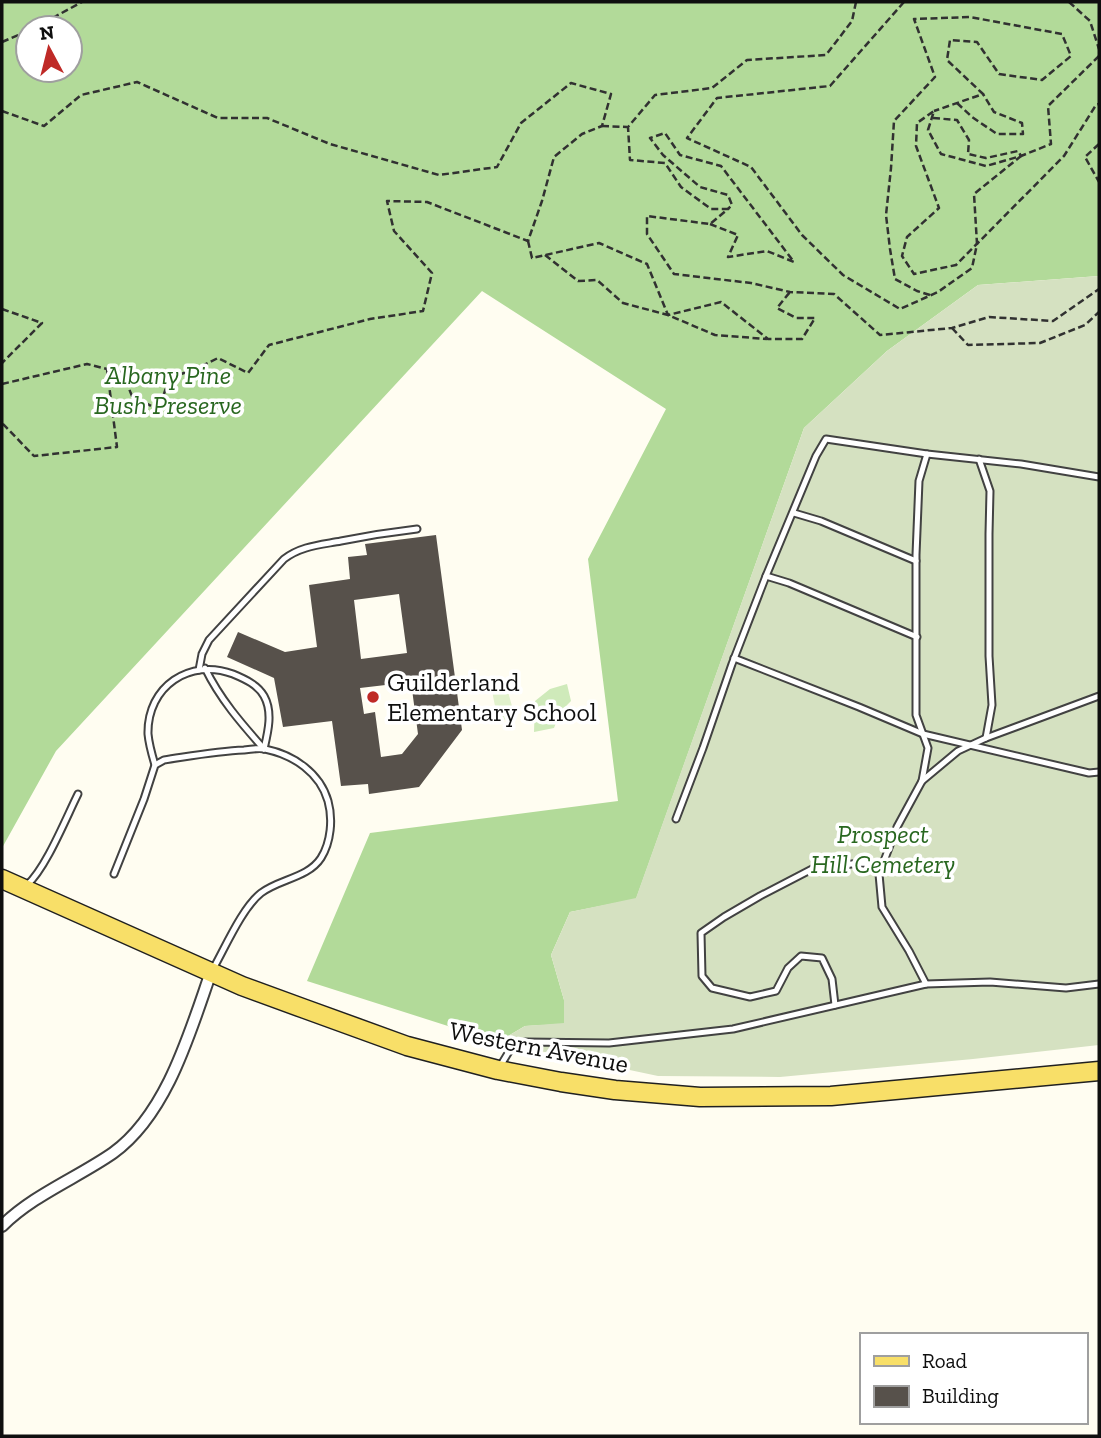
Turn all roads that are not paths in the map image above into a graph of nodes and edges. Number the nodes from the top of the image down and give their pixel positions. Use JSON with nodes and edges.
{"nodes":[{"id":1,"x":927,"y":453,"type":"junction"},
{"id":2,"x":979,"y":459,"type":"junction"},
{"id":3,"x":1099,"y":477,"type":"edge"},
{"id":4,"x":793,"y":513,"type":"junction"},
{"id":5,"x":417,"y":529,"type":"dead end"},
{"id":6,"x":916,"y":561,"type":"junction"},
{"id":7,"x":766,"y":576,"type":"junction"},
{"id":8,"x":916,"y":637,"type":"junction"},
{"id":9,"x":734,"y":658,"type":"junction"},
{"id":10,"x":202,"y":669,"type":"junction"},
{"id":11,"x":1099,"y":696,"type":"edge"},
{"id":12,"x":923,"y":734,"type":"junction"},
{"id":13,"x":986,"y":738,"type":"junction"},
{"id":14,"x":971,"y":745,"type":"junction"},
{"id":15,"x":264,"y":749,"type":"junction"},
{"id":16,"x":155,"y":765,"type":"junction"},
{"id":17,"x":1099,"y":772,"type":"edge"},
{"id":18,"x":922,"y":781,"type":"junction"},
{"id":19,"x":78,"y":794,"type":"dead end"},
{"id":20,"x":677,"y":819,"type":"dead end"},
{"id":21,"x":883,"y":865,"type":"junction"},
{"id":22,"x":114,"y":874,"type":"dead end"},
{"id":23,"x":2,"y":879,"type":"edge"},
{"id":24,"x":21,"y":888,"type":"junction"},
{"id":25,"x":211,"y":972,"type":"junction"},
{"id":26,"x":926,"y":984,"type":"junction"},
{"id":27,"x":1099,"y":984,"type":"edge"},
{"id":28,"x":835,"y":1005,"type":"junction"},
{"id":29,"x":498,"y":1070,"type":"junction"},
{"id":30,"x":1099,"y":1071,"type":"edge"},
{"id":31,"x":2,"y":1226,"type":"edge"}],
"edges":[{"from":1,"to":2,"type":"lane"},
{"from":1,"to":4,"type":"lane"},
{"from":1,"to":6,"type":"lane"},
{"from":2,"to":3,"type":"lane"},
{"from":2,"to":13,"type":"lane"},
{"from":4,"to":6,"type":"lane"},
{"from":4,"to":7,"type":"lane"},
{"from":5,"to":10,"type":"lane"},
{"from":6,"to":8,"type":"lane"},
{"from":7,"to":8,"type":"lane"},
{"from":7,"to":9,"type":"lane"},
{"from":8,"to":12,"type":"lane"},
{"from":9,"to":12,"type":"lane"},
{"from":9,"to":20,"type":"lane"},
{"from":10,"to":15,"type":"lane"},
{"from":10,"to":15,"type":"lane"},
{"from":10,"to":16,"type":"lane"},
{"from":11,"to":13,"type":"lane"},
{"from":12,"to":14,"type":"lane"},
{"from":12,"to":18,"type":"lane"},
{"from":13,"to":14,"type":"lane"},
{"from":14,"to":17,"type":"lane"},
{"from":14,"to":18,"type":"lane"},
{"from":15,"to":16,"type":"lane"},
{"from":15,"to":25,"type":"lane"},
{"from":16,"to":22,"type":"lane"},
{"from":18,"to":21,"type":"lane"},
{"from":19,"to":24,"type":"lane"},
{"from":21,"to":26,"type":"lane"},
{"from":21,"to":28,"type":"lane"},
{"from":23,"to":24,"type":"main road","name":"Western Avenue"},
{"from":24,"to":25,"type":"main road","name":"Western Avenue"},
{"from":25,"to":29,"type":"main road","name":"Western Avenue"},
{"from":25,"to":31,"type":"street"},
{"from":26,"to":27,"type":"lane"},
{"from":26,"to":28,"type":"lane"},
{"from":28,"to":29,"type":"lane"},
{"from":29,"to":30,"type":"main road","name":"Western Avenue"}]}
